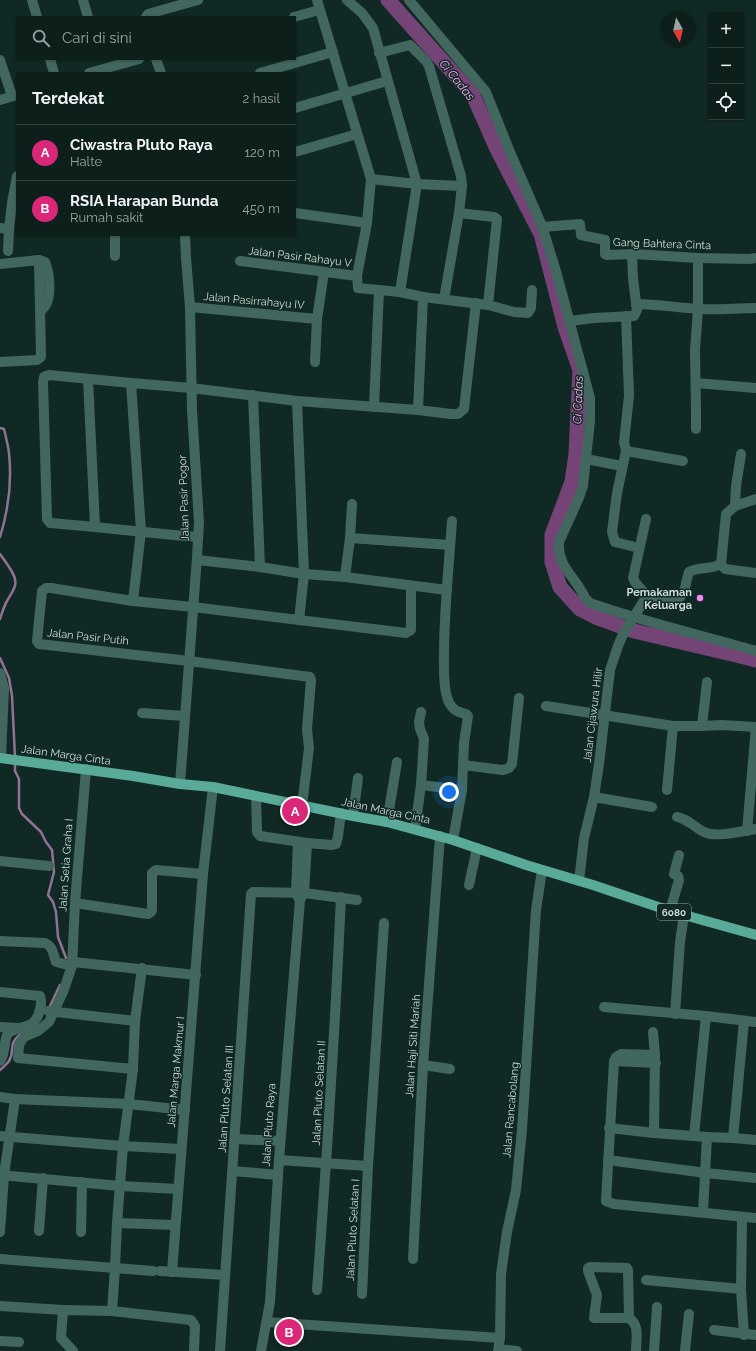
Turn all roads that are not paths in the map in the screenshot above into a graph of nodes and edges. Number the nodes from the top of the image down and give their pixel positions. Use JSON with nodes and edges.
{"nodes":[{"id":1,"x":32,"y":0,"type":"edge"},
{"id":2,"x":83,"y":0,"type":"edge"},
{"id":3,"x":198,"y":0,"type":"edge"},
{"id":4,"x":347,"y":0,"type":"edge"},
{"id":5,"x":409,"y":0,"type":"edge"},
{"id":6,"x":318,"y":5,"type":"edge"},
{"id":7,"x":37,"y":16,"type":"edge"},
{"id":8,"x":88,"y":16,"type":"edge"},
{"id":9,"x":147,"y":16,"type":"edge"},
{"id":10,"x":296,"y":16,"type":"edge"},
{"id":11,"x":333,"y":52,"type":"junction"},
{"id":12,"x":379,"y":53,"type":"junction"},
{"id":13,"x":0,"y":60,"type":"edge"},
{"id":14,"x":50,"y":60,"type":"edge"},
{"id":15,"x":134,"y":60,"type":"edge"},
{"id":16,"x":156,"y":60,"type":"edge"},
{"id":17,"x":103,"y":67,"type":"edge"},
{"id":18,"x":54,"y":72,"type":"edge"},
{"id":19,"x":91,"y":72,"type":"edge"},
{"id":20,"x":161,"y":72,"type":"edge"},
{"id":21,"x":263,"y":72,"type":"edge"},
{"id":22,"x":387,"y":81,"type":"junction"},
{"id":23,"x":346,"y":93,"type":"junction"},
{"id":24,"x":14,"y":96,"type":"edge"},
{"id":25,"x":0,"y":100,"type":"edge"},
{"id":26,"x":296,"y":108,"type":"edge"},
{"id":27,"x":357,"y":134,"type":"junction"},
{"id":28,"x":296,"y":152,"type":"edge"},
{"id":29,"x":372,"y":179,"type":"junction"},
{"id":30,"x":417,"y":184,"type":"junction"},
{"id":31,"x":16,"y":185,"type":"edge"},
{"id":32,"x":462,"y":186,"type":"junction"},
{"id":33,"x":14,"y":204,"type":"edge"},
{"id":34,"x":296,"y":213,"type":"edge"},
{"id":35,"x":459,"y":213,"type":"junction"},
{"id":36,"x":367,"y":223,"type":"junction"},
{"id":37,"x":5,"y":228,"type":"edge"},
{"id":38,"x":542,"y":228,"type":"junction"},
{"id":39,"x":115,"y":236,"type":"edge"},
{"id":40,"x":185,"y":236,"type":"edge"},
{"id":41,"x":8,"y":251,"type":"dead end"},
{"id":42,"x":632,"y":254,"type":"junction"},
{"id":43,"x":115,"y":256,"type":"dead end"},
{"id":44,"x":698,"y":258,"type":"junction"},
{"id":45,"x":756,"y":258,"type":"edge"},
{"id":46,"x":240,"y":262,"type":"dead end"},
{"id":47,"x":0,"y":264,"type":"edge"},
{"id":48,"x":324,"y":272,"type":"junction"},
{"id":49,"x":357,"y":276,"type":"junction"},
{"id":50,"x":379,"y":290,"type":"junction"},
{"id":51,"x":532,"y":290,"type":"dead end"},
{"id":52,"x":400,"y":292,"type":"junction"},
{"id":53,"x":423,"y":297,"type":"junction"},
{"id":54,"x":444,"y":299,"type":"junction"},
{"id":55,"x":476,"y":303,"type":"junction"},
{"id":56,"x":636,"y":304,"type":"junction"},
{"id":57,"x":488,"y":305,"type":"junction"},
{"id":58,"x":190,"y":307,"type":"junction"},
{"id":59,"x":756,"y":308,"type":"edge"},
{"id":60,"x":698,"y":309,"type":"junction"},
{"id":61,"x":626,"y":316,"type":"junction"},
{"id":62,"x":317,"y":319,"type":"junction"},
{"id":63,"x":570,"y":321,"type":"junction"},
{"id":64,"x":0,"y":362,"type":"edge"},
{"id":65,"x":315,"y":362,"type":"dead end"},
{"id":66,"x":88,"y":379,"type":"junction"},
{"id":67,"x":131,"y":383,"type":"junction"},
{"id":68,"x":696,"y":383,"type":"junction"},
{"id":69,"x":191,"y":388,"type":"junction"},
{"id":70,"x":756,"y":388,"type":"edge"},
{"id":71,"x":253,"y":396,"type":"junction"},
{"id":72,"x":297,"y":401,"type":"junction"},
{"id":73,"x":374,"y":407,"type":"junction"},
{"id":74,"x":418,"y":410,"type":"junction"},
{"id":75,"x":696,"y":429,"type":"dead end"},
{"id":76,"x":626,"y":451,"type":"junction"},
{"id":77,"x":741,"y":454,"type":"dead end"},
{"id":78,"x":586,"y":459,"type":"junction"},
{"id":79,"x":683,"y":461,"type":"dead end"},
{"id":80,"x":622,"y":466,"type":"junction"},
{"id":81,"x":756,"y":499,"type":"edge"},
{"id":82,"x":352,"y":504,"type":"dead end"},
{"id":83,"x":735,"y":506,"type":"junction"},
{"id":84,"x":646,"y":518,"type":"dead end"},
{"id":85,"x":452,"y":520,"type":"dead end"},
{"id":86,"x":95,"y":526,"type":"junction"},
{"id":87,"x":141,"y":531,"type":"junction"},
{"id":88,"x":198,"y":537,"type":"junction"},
{"id":89,"x":350,"y":538,"type":"junction"},
{"id":90,"x":450,"y":545,"type":"junction"},
{"id":91,"x":639,"y":548,"type":"junction"},
{"id":92,"x":197,"y":560,"type":"junction"},
{"id":93,"x":721,"y":564,"type":"junction"},
{"id":94,"x":260,"y":567,"type":"junction"},
{"id":95,"x":756,"y":573,"type":"edge"},
{"id":96,"x":304,"y":574,"type":"junction"},
{"id":97,"x":345,"y":577,"type":"junction"},
{"id":98,"x":411,"y":586,"type":"junction"},
{"id":99,"x":447,"y":590,"type":"junction"},
{"id":100,"x":647,"y":596,"type":"junction"},
{"id":101,"x":133,"y":600,"type":"junction"},
{"id":102,"x":193,"y":607,"type":"junction"},
{"id":103,"x":298,"y":620,"type":"junction"},
{"id":104,"x":632,"y":620,"type":"junction"},
{"id":105,"x":756,"y":651,"type":"edge"},
{"id":106,"x":189,"y":661,"type":"junction"},
{"id":107,"x":0,"y":673,"type":"edge"},
{"id":108,"x":707,"y":682,"type":"dead end"},
{"id":109,"x":518,"y":698,"type":"dead end"},
{"id":110,"x":546,"y":706,"type":"dead end"},
{"id":111,"x":421,"y":712,"type":"dead end"},
{"id":112,"x":142,"y":713,"type":"dead end"},
{"id":113,"x":185,"y":716,"type":"junction"},
{"id":114,"x":604,"y":716,"type":"junction"},
{"id":115,"x":673,"y":726,"type":"junction"},
{"id":116,"x":702,"y":726,"type":"junction"},
{"id":117,"x":756,"y":727,"type":"edge"},
{"id":118,"x":3,"y":758,"type":"edge"},
{"id":119,"x":397,"y":762,"type":"dead end"},
{"id":120,"x":463,"y":765,"type":"junction"},
{"id":121,"x":86,"y":770,"type":"junction"},
{"id":122,"x":358,"y":778,"type":"dead end"},
{"id":123,"x":180,"y":784,"type":"junction"},
{"id":124,"x":420,"y":785,"type":"junction"},
{"id":125,"x":213,"y":787,"type":"junction"},
{"id":126,"x":462,"y":790,"type":"junction"},
{"id":127,"x":667,"y":790,"type":"dead end"},
{"id":128,"x":256,"y":796,"type":"junction"},
{"id":129,"x":594,"y":797,"type":"junction"},
{"id":130,"x":302,"y":806,"type":"junction"},
{"id":131,"x":652,"y":807,"type":"dead end"},
{"id":132,"x":341,"y":813,"type":"junction"},
{"id":133,"x":352,"y":816,"type":"junction"},
{"id":134,"x":677,"y":818,"type":"dead end"},
{"id":135,"x":388,"y":822,"type":"junction"},
{"id":136,"x":415,"y":828,"type":"junction"},
{"id":137,"x":751,"y":830,"type":"edge"},
{"id":138,"x":440,"y":836,"type":"junction"},
{"id":139,"x":453,"y":840,"type":"junction"},
{"id":140,"x":302,"y":842,"type":"junction"},
{"id":141,"x":477,"y":848,"type":"junction"},
{"id":142,"x":679,"y":855,"type":"dead end"},
{"id":143,"x":0,"y":861,"type":"edge"},
{"id":144,"x":49,"y":866,"type":"dead end"},
{"id":145,"x":534,"y":868,"type":"junction"},
{"id":146,"x":203,"y":874,"type":"junction"},
{"id":147,"x":586,"y":883,"type":"junction"},
{"id":148,"x":469,"y":885,"type":"dead end"},
{"id":149,"x":300,"y":896,"type":"junction"},
{"id":150,"x":341,"y":897,"type":"junction"},
{"id":151,"x":357,"y":900,"type":"dead end"},
{"id":152,"x":75,"y":903,"type":"junction"},
{"id":153,"x":670,"y":911,"type":"junction"},
{"id":154,"x":684,"y":915,"type":"junction"},
{"id":155,"x":384,"y":923,"type":"dead end"},
{"id":156,"x":756,"y":935,"type":"edge"},
{"id":157,"x":0,"y":941,"type":"edge"},
{"id":158,"x":73,"y":964,"type":"junction"},
{"id":159,"x":142,"y":968,"type":"junction"},
{"id":160,"x":196,"y":975,"type":"junction"},
{"id":161,"x":0,"y":992,"type":"edge"},
{"id":162,"x":604,"y":1007,"type":"dead end"},
{"id":163,"x":40,"y":1009,"type":"junction"},
{"id":164,"x":53,"y":1013,"type":"junction"},
{"id":165,"x":675,"y":1014,"type":"junction"},
{"id":166,"x":706,"y":1016,"type":"junction"},
{"id":167,"x":135,"y":1021,"type":"junction"},
{"id":168,"x":744,"y":1021,"type":"junction"},
{"id":169,"x":756,"y":1022,"type":"edge"},
{"id":170,"x":0,"y":1027,"type":"edge"},
{"id":171,"x":18,"y":1028,"type":"junction"},
{"id":172,"x":653,"y":1032,"type":"dead end"},
{"id":173,"x":655,"y":1059,"type":"junction"},
{"id":174,"x":0,"y":1060,"type":"edge"},
{"id":175,"x":423,"y":1065,"type":"junction"},
{"id":176,"x":133,"y":1069,"type":"junction"},
{"id":177,"x":450,"y":1070,"type":"dead end"},
{"id":178,"x":0,"y":1097,"type":"edge"},
{"id":179,"x":15,"y":1098,"type":"junction"},
{"id":180,"x":129,"y":1104,"type":"junction"},
{"id":181,"x":185,"y":1110,"type":"junction"},
{"id":182,"x":609,"y":1128,"type":"junction"},
{"id":183,"x":654,"y":1133,"type":"junction"},
{"id":184,"x":4,"y":1136,"type":"edge"},
{"id":185,"x":694,"y":1136,"type":"junction"},
{"id":186,"x":707,"y":1137,"type":"junction"},
{"id":187,"x":734,"y":1138,"type":"junction"},
{"id":188,"x":235,"y":1139,"type":"junction"},
{"id":189,"x":756,"y":1140,"type":"edge"},
{"id":190,"x":280,"y":1141,"type":"junction"},
{"id":191,"x":123,"y":1146,"type":"junction"},
{"id":192,"x":181,"y":1149,"type":"junction"},
{"id":193,"x":278,"y":1160,"type":"junction"},
{"id":194,"x":608,"y":1160,"type":"junction"},
{"id":195,"x":327,"y":1163,"type":"junction"},
{"id":196,"x":368,"y":1166,"type":"junction"},
{"id":197,"x":233,"y":1171,"type":"junction"},
{"id":198,"x":706,"y":1173,"type":"junction"},
{"id":199,"x":2,"y":1175,"type":"edge"},
{"id":200,"x":278,"y":1175,"type":"junction"},
{"id":201,"x":44,"y":1178,"type":"junction"},
{"id":202,"x":756,"y":1178,"type":"edge"},
{"id":203,"x":82,"y":1182,"type":"junction"},
{"id":204,"x":120,"y":1186,"type":"junction"},
{"id":205,"x":178,"y":1189,"type":"junction"},
{"id":206,"x":1,"y":1210,"type":"edge"},
{"id":207,"x":703,"y":1212,"type":"junction"},
{"id":208,"x":742,"y":1217,"type":"junction"},
{"id":209,"x":756,"y":1218,"type":"edge"},
{"id":210,"x":117,"y":1223,"type":"junction"},
{"id":211,"x":175,"y":1225,"type":"junction"},
{"id":212,"x":39,"y":1231,"type":"dead end"},
{"id":213,"x":0,"y":1232,"type":"edge"},
{"id":214,"x":81,"y":1232,"type":"dead end"},
{"id":215,"x":0,"y":1259,"type":"edge"},
{"id":216,"x":412,"y":1259,"type":"dead end"},
{"id":217,"x":115,"y":1268,"type":"junction"},
{"id":218,"x":172,"y":1272,"type":"junction"},
{"id":219,"x":225,"y":1275,"type":"junction"},
{"id":220,"x":646,"y":1280,"type":"dead end"},
{"id":221,"x":741,"y":1289,"type":"junction"},
{"id":222,"x":317,"y":1290,"type":"dead end"},
{"id":223,"x":362,"y":1294,"type":"dead end"},
{"id":224,"x":0,"y":1306,"type":"edge"},
{"id":225,"x":658,"y":1307,"type":"dead end"},
{"id":226,"x":63,"y":1310,"type":"junction"},
{"id":227,"x":112,"y":1311,"type":"junction"},
{"id":228,"x":689,"y":1314,"type":"dead end"},
{"id":229,"x":629,"y":1318,"type":"junction"},
{"id":230,"x":267,"y":1322,"type":"junction"},
{"id":231,"x":714,"y":1330,"type":"dead end"},
{"id":232,"x":744,"y":1335,"type":"junction"},
{"id":233,"x":756,"y":1335,"type":"edge"},
{"id":234,"x":494,"y":1337,"type":"junction"},
{"id":235,"x":0,"y":1341,"type":"edge"},
{"id":236,"x":19,"y":1342,"type":"dead end"},
{"id":237,"x":498,"y":1350,"type":"edge"},
{"id":238,"x":73,"y":1351,"type":"edge"},
{"id":239,"x":194,"y":1351,"type":"edge"},
{"id":240,"x":220,"y":1351,"type":"edge"},
{"id":241,"x":261,"y":1351,"type":"edge"},
{"id":242,"x":517,"y":1351,"type":"edge"},
{"id":243,"x":636,"y":1351,"type":"edge"},
{"id":244,"x":654,"y":1351,"type":"edge"},
{"id":245,"x":685,"y":1351,"type":"edge"}],
"edges":[{"from":1,"to":7,"type":"street"},
{"from":2,"to":8,"type":"street"},
{"from":3,"to":9,"type":"street"},
{"from":4,"to":12,"type":"street"},
{"from":5,"to":38,"type":"street"},
{"from":6,"to":10,"type":"street"},
{"from":6,"to":11,"type":"street"},
{"from":11,"to":21,"type":"street"},
{"from":11,"to":23,"type":"street"},
{"from":12,"to":22,"type":"street"},
{"from":12,"to":32,"type":"street"},
{"from":13,"to":24,"type":"street"},
{"from":14,"to":18,"type":"street"},
{"from":15,"to":17,"type":"street"},
{"from":16,"to":20,"type":"street"},
{"from":17,"to":19,"type":"street"},
{"from":22,"to":23,"type":"street"},
{"from":22,"to":30,"type":"street"},
{"from":23,"to":26,"type":"street"},
{"from":23,"to":27,"type":"street"},
{"from":24,"to":25,"type":"street"},
{"from":27,"to":28,"type":"street"},
{"from":27,"to":29,"type":"street"},
{"from":29,"to":30,"type":"street"},
{"from":29,"to":36,"type":"street"},
{"from":30,"to":32,"type":"street"},
{"from":30,"to":52,"type":"street"},
{"from":31,"to":33,"type":"street"},
{"from":32,"to":35,"type":"street"},
{"from":33,"to":37,"type":"street"},
{"from":34,"to":36,"type":"street"},
{"from":35,"to":54,"type":"street"},
{"from":35,"to":57,"type":"street"},
{"from":36,"to":49,"type":"street"},
{"from":37,"to":41,"type":"street"},
{"from":38,"to":42,"type":"street","name":"Gang Bahtera Cinta"},
{"from":38,"to":63,"type":"street"},
{"from":39,"to":43,"type":"street"},
{"from":40,"to":58,"type":"street","name":"Jalan Pasir Pogor"},
{"from":42,"to":44,"type":"street","name":"Gang Bahtera Cinta"},
{"from":42,"to":56,"type":"street"},
{"from":44,"to":45,"type":"street","name":"Gang Bahtera Cinta"},
{"from":44,"to":60,"type":"street"},
{"from":46,"to":48,"type":"street","name":"Jalan Pasir Rahayu V"},
{"from":47,"to":64,"type":"street"},
{"from":48,"to":49,"type":"street","name":"Jalan Pasir Rahayu V"},
{"from":48,"to":62,"type":"street","name":"Jalan Pasirrahayu IV"},
{"from":49,"to":50,"type":"street"},
{"from":50,"to":52,"type":"street"},
{"from":50,"to":73,"type":"street"},
{"from":51,"to":57,"type":"street"},
{"from":52,"to":53,"type":"street"},
{"from":53,"to":54,"type":"street"},
{"from":53,"to":74,"type":"street"},
{"from":54,"to":55,"type":"street"},
{"from":55,"to":57,"type":"street"},
{"from":55,"to":74,"type":"street"},
{"from":56,"to":60,"type":"street"},
{"from":56,"to":61,"type":"street"},
{"from":58,"to":62,"type":"street","name":"Jalan Pasirrahayu IV"},
{"from":58,"to":69,"type":"street","name":"Jalan Pasir Pogor"},
{"from":59,"to":60,"type":"street"},
{"from":60,"to":68,"type":"street"},
{"from":61,"to":63,"type":"street"},
{"from":61,"to":76,"type":"street"},
{"from":62,"to":65,"type":"street"},
{"from":63,"to":78,"type":"street"},
{"from":66,"to":67,"type":"street"},
{"from":66,"to":86,"type":"street"},
{"from":66,"to":86,"type":"street"},
{"from":67,"to":69,"type":"street"},
{"from":67,"to":87,"type":"street"},
{"from":68,"to":70,"type":"street"},
{"from":68,"to":75,"type":"street"},
{"from":69,"to":71,"type":"street"},
{"from":69,"to":88,"type":"street","name":"Jalan Pasir Pogor"},
{"from":71,"to":72,"type":"street"},
{"from":71,"to":94,"type":"street"},
{"from":72,"to":73,"type":"street"},
{"from":72,"to":96,"type":"street"},
{"from":73,"to":74,"type":"street"},
{"from":76,"to":79,"type":"street"},
{"from":76,"to":80,"type":"street"},
{"from":77,"to":83,"type":"street"},
{"from":78,"to":80,"type":"street"},
{"from":78,"to":104,"type":"street"},
{"from":80,"to":91,"type":"street"},
{"from":81,"to":83,"type":"street"},
{"from":82,"to":89,"type":"street"},
{"from":83,"to":93,"type":"street"},
{"from":84,"to":91,"type":"street"},
{"from":85,"to":90,"type":"street"},
{"from":86,"to":87,"type":"street"},
{"from":87,"to":88,"type":"street"},
{"from":87,"to":101,"type":"street"},
{"from":88,"to":92,"type":"street","name":"Jalan Pasir Pogor"},
{"from":89,"to":90,"type":"street"},
{"from":89,"to":97,"type":"street"},
{"from":90,"to":99,"type":"street"},
{"from":91,"to":100,"type":"street"},
{"from":92,"to":94,"type":"street"},
{"from":92,"to":102,"type":"street","name":"Jalan Pasir Pogor"},
{"from":93,"to":95,"type":"street"},
{"from":93,"to":100,"type":"street"},
{"from":94,"to":96,"type":"street"},
{"from":96,"to":97,"type":"street"},
{"from":96,"to":103,"type":"street"},
{"from":97,"to":98,"type":"street"},
{"from":98,"to":99,"type":"street"},
{"from":98,"to":103,"type":"street"},
{"from":99,"to":120,"type":"street"},
{"from":100,"to":104,"type":"street","name":"Jalan Cijawura Hilir"},
{"from":101,"to":102,"type":"street"},
{"from":101,"to":106,"type":"street","name":"Jalan Pasir Putih"},
{"from":102,"to":103,"type":"street"},
{"from":102,"to":106,"type":"street","name":"Jalan Pasir Pogor"},
{"from":104,"to":105,"type":"street"},
{"from":104,"to":114,"type":"street","name":"Jalan Cijawura Hilir"},
{"from":106,"to":113,"type":"street","name":"Jalan Pasir Pogor"},
{"from":106,"to":130,"type":"street"},
{"from":107,"to":118,"type":"street"},
{"from":108,"to":116,"type":"street"},
{"from":109,"to":120,"type":"street"},
{"from":110,"to":114,"type":"street"},
{"from":111,"to":124,"type":"street"},
{"from":112,"to":113,"type":"street"},
{"from":113,"to":123,"type":"street","name":"Jalan Pasir Pogor"},
{"from":114,"to":115,"type":"street"},
{"from":114,"to":129,"type":"street","name":"Jalan Cijawura Hilir"},
{"from":115,"to":116,"type":"street"},
{"from":115,"to":127,"type":"street"},
{"from":116,"to":117,"type":"street"},
{"from":117,"to":137,"type":"street"},
{"from":118,"to":121,"type":"main road","name":"Jalan Marga Cinta","number":"6080"},
{"from":119,"to":135,"type":"street"},
{"from":120,"to":126,"type":"street"},
{"from":121,"to":123,"type":"main road","name":"Jalan Marga Cinta","number":"6080"},
{"from":121,"to":152,"type":"street","name":"Jalan Setia Graha I"},
{"from":122,"to":133,"type":"street"},
{"from":123,"to":125,"type":"main road","name":"Jalan Marga Cinta","number":"6080"},
{"from":124,"to":126,"type":"street"},
{"from":124,"to":136,"type":"street"},
{"from":125,"to":128,"type":"main road","name":"Jalan Marga Cinta","number":"6080"},
{"from":125,"to":146,"type":"street","name":"Jalan Marga Makmur I"},
{"from":126,"to":139,"type":"street"},
{"from":128,"to":130,"type":"main road","name":"Jalan Marga Cinta","number":"6080"},
{"from":128,"to":140,"type":"street"},
{"from":129,"to":131,"type":"street"},
{"from":129,"to":147,"type":"street","name":"Jalan Cijawura Hilir"},
{"from":130,"to":132,"type":"main road","name":"Jalan Marga Cinta","number":"6080"},
{"from":132,"to":133,"type":"main road","name":"Jalan Marga Cinta","number":"6080"},
{"from":132,"to":140,"type":"street"},
{"from":133,"to":135,"type":"main road","name":"Jalan Marga Cinta","number":"6080"},
{"from":134,"to":137,"type":"street"},
{"from":135,"to":136,"type":"main road","name":"Jalan Marga Cinta","number":"6080"},
{"from":136,"to":138,"type":"main road","name":"Jalan Marga Cinta","number":"6080"},
{"from":138,"to":139,"type":"main road","name":"Jalan Marga Cinta","number":"6080"},
{"from":138,"to":175,"type":"street","name":"Jalan Haji Siti Mariah"},
{"from":139,"to":141,"type":"main road","name":"Jalan Marga Cinta","number":"6080"},
{"from":140,"to":149,"type":"street","name":"Jalan Pluto Raya"},
{"from":141,"to":145,"type":"main road","name":"Jalan Marga Cinta","number":"6080"},
{"from":141,"to":148,"type":"street"},
{"from":142,"to":153,"type":"street"},
{"from":143,"to":144,"type":"street"},
{"from":145,"to":147,"type":"main road","name":"Jalan Marga Cinta","number":"6080"},
{"from":145,"to":234,"type":"street","name":"Jalan Rancabolang"},
{"from":146,"to":152,"type":"street"},
{"from":146,"to":160,"type":"street","name":"Jalan Marga Makmur I"},
{"from":147,"to":153,"type":"main road","name":"Jalan Marga Cinta","number":"6080"},
{"from":149,"to":150,"type":"street"},
{"from":149,"to":188,"type":"street","name":"Jalan Pluto Selatan III"},
{"from":149,"to":190,"type":"street","name":"Jalan Pluto Raya"},
{"from":150,"to":151,"type":"street"},
{"from":150,"to":195,"type":"street","name":"Jalan Pluto Selatan II"},
{"from":152,"to":158,"type":"street","name":"Jalan Setia Graha I"},
{"from":153,"to":154,"type":"main road","name":"Jalan Marga Cinta","number":"6080"},
{"from":154,"to":156,"type":"main road","name":"Jalan Marga Cinta","number":"6080"},
{"from":154,"to":165,"type":"street"},
{"from":155,"to":196,"type":"street","name":"Jalan Pluto Selatan I"},
{"from":157,"to":158,"type":"street"},
{"from":158,"to":159,"type":"street"},
{"from":158,"to":164,"type":"street","name":"Jalan Setia Graha I"},
{"from":159,"to":160,"type":"street"},
{"from":159,"to":167,"type":"street"},
{"from":160,"to":181,"type":"street","name":"Jalan Marga Makmur I"},
{"from":161,"to":163,"type":"street"},
{"from":162,"to":165,"type":"street"},
{"from":163,"to":164,"type":"street"},
{"from":163,"to":171,"type":"street"},
{"from":164,"to":167,"type":"street"},
{"from":164,"to":176,"type":"street","name":"Jalan Setia Graha I"},
{"from":165,"to":166,"type":"street"},
{"from":166,"to":168,"type":"street"},
{"from":166,"to":185,"type":"street"},
{"from":167,"to":176,"type":"street"},
{"from":168,"to":169,"type":"street"},
{"from":168,"to":187,"type":"street"},
{"from":170,"to":171,"type":"street"},
{"from":171,"to":174,"type":"street"},
{"from":172,"to":173,"type":"street"},
{"from":173,"to":182,"type":"street"},
{"from":173,"to":183,"type":"street"},
{"from":175,"to":177,"type":"street"},
{"from":175,"to":216,"type":"street","name":"Jalan Haji Siti Mariah"},
{"from":176,"to":180,"type":"street"},
{"from":178,"to":179,"type":"street"},
{"from":179,"to":180,"type":"street"},
{"from":179,"to":184,"type":"street"},
{"from":180,"to":181,"type":"street"},
{"from":180,"to":191,"type":"street"},
{"from":181,"to":192,"type":"street","name":"Jalan Marga Makmur I"},
{"from":182,"to":183,"type":"street"},
{"from":182,"to":194,"type":"street"},
{"from":183,"to":185,"type":"street"},
{"from":184,"to":191,"type":"street"},
{"from":184,"to":199,"type":"street"},
{"from":185,"to":186,"type":"street"},
{"from":186,"to":187,"type":"street"},
{"from":186,"to":198,"type":"street"},
{"from":187,"to":189,"type":"street"},
{"from":188,"to":190,"type":"street"},
{"from":188,"to":197,"type":"street","name":"Jalan Pluto Selatan III"},
{"from":190,"to":193,"type":"street","name":"Jalan Pluto Raya"},
{"from":191,"to":192,"type":"street"},
{"from":191,"to":204,"type":"street"},
{"from":192,"to":205,"type":"street","name":"Jalan Marga Makmur I"},
{"from":193,"to":195,"type":"street"},
{"from":193,"to":200,"type":"street","name":"Jalan Pluto Raya"},
{"from":194,"to":198,"type":"street"},
{"from":194,"to":207,"type":"street"},
{"from":195,"to":196,"type":"street"},
{"from":195,"to":222,"type":"street","name":"Jalan Pluto Selatan II"},
{"from":196,"to":223,"type":"street","name":"Jalan Pluto Selatan I"},
{"from":197,"to":200,"type":"street"},
{"from":197,"to":219,"type":"street","name":"Jalan Pluto Selatan III"},
{"from":198,"to":202,"type":"street"},
{"from":198,"to":207,"type":"street"},
{"from":199,"to":201,"type":"street"},
{"from":199,"to":206,"type":"street"},
{"from":200,"to":230,"type":"street","name":"Jalan Pluto Raya"},
{"from":201,"to":203,"type":"street"},
{"from":201,"to":212,"type":"street"},
{"from":203,"to":204,"type":"street"},
{"from":203,"to":214,"type":"street"},
{"from":204,"to":205,"type":"street"},
{"from":204,"to":210,"type":"street"},
{"from":205,"to":211,"type":"street","name":"Jalan Marga Makmur I"},
{"from":206,"to":213,"type":"street"},
{"from":207,"to":208,"type":"street"},
{"from":208,"to":209,"type":"street"},
{"from":208,"to":221,"type":"street"},
{"from":210,"to":211,"type":"street"},
{"from":210,"to":217,"type":"street"},
{"from":211,"to":218,"type":"street","name":"Jalan Marga Makmur I"},
{"from":215,"to":217,"type":"street"},
{"from":217,"to":218,"type":"street"},
{"from":217,"to":227,"type":"street"},
{"from":218,"to":219,"type":"street"},
{"from":219,"to":240,"type":"street","name":"Jalan Pluto Selatan III"},
{"from":220,"to":221,"type":"street"},
{"from":221,"to":232,"type":"street"},
{"from":224,"to":226,"type":"street"},
{"from":225,"to":244,"type":"street"},
{"from":226,"to":227,"type":"street"},
{"from":226,"to":238,"type":"street"},
{"from":227,"to":239,"type":"street"},
{"from":228,"to":245,"type":"street"},
{"from":229,"to":229,"type":"street"},
{"from":229,"to":243,"type":"street"},
{"from":230,"to":234,"type":"street"},
{"from":230,"to":241,"type":"street","name":"Jalan Pluto Raya"},
{"from":231,"to":232,"type":"street"},
{"from":232,"to":233,"type":"street"},
{"from":234,"to":237,"type":"street","name":"Jalan Rancabolang"},
{"from":235,"to":236,"type":"street"},
{"from":237,"to":242,"type":"street"}]}
